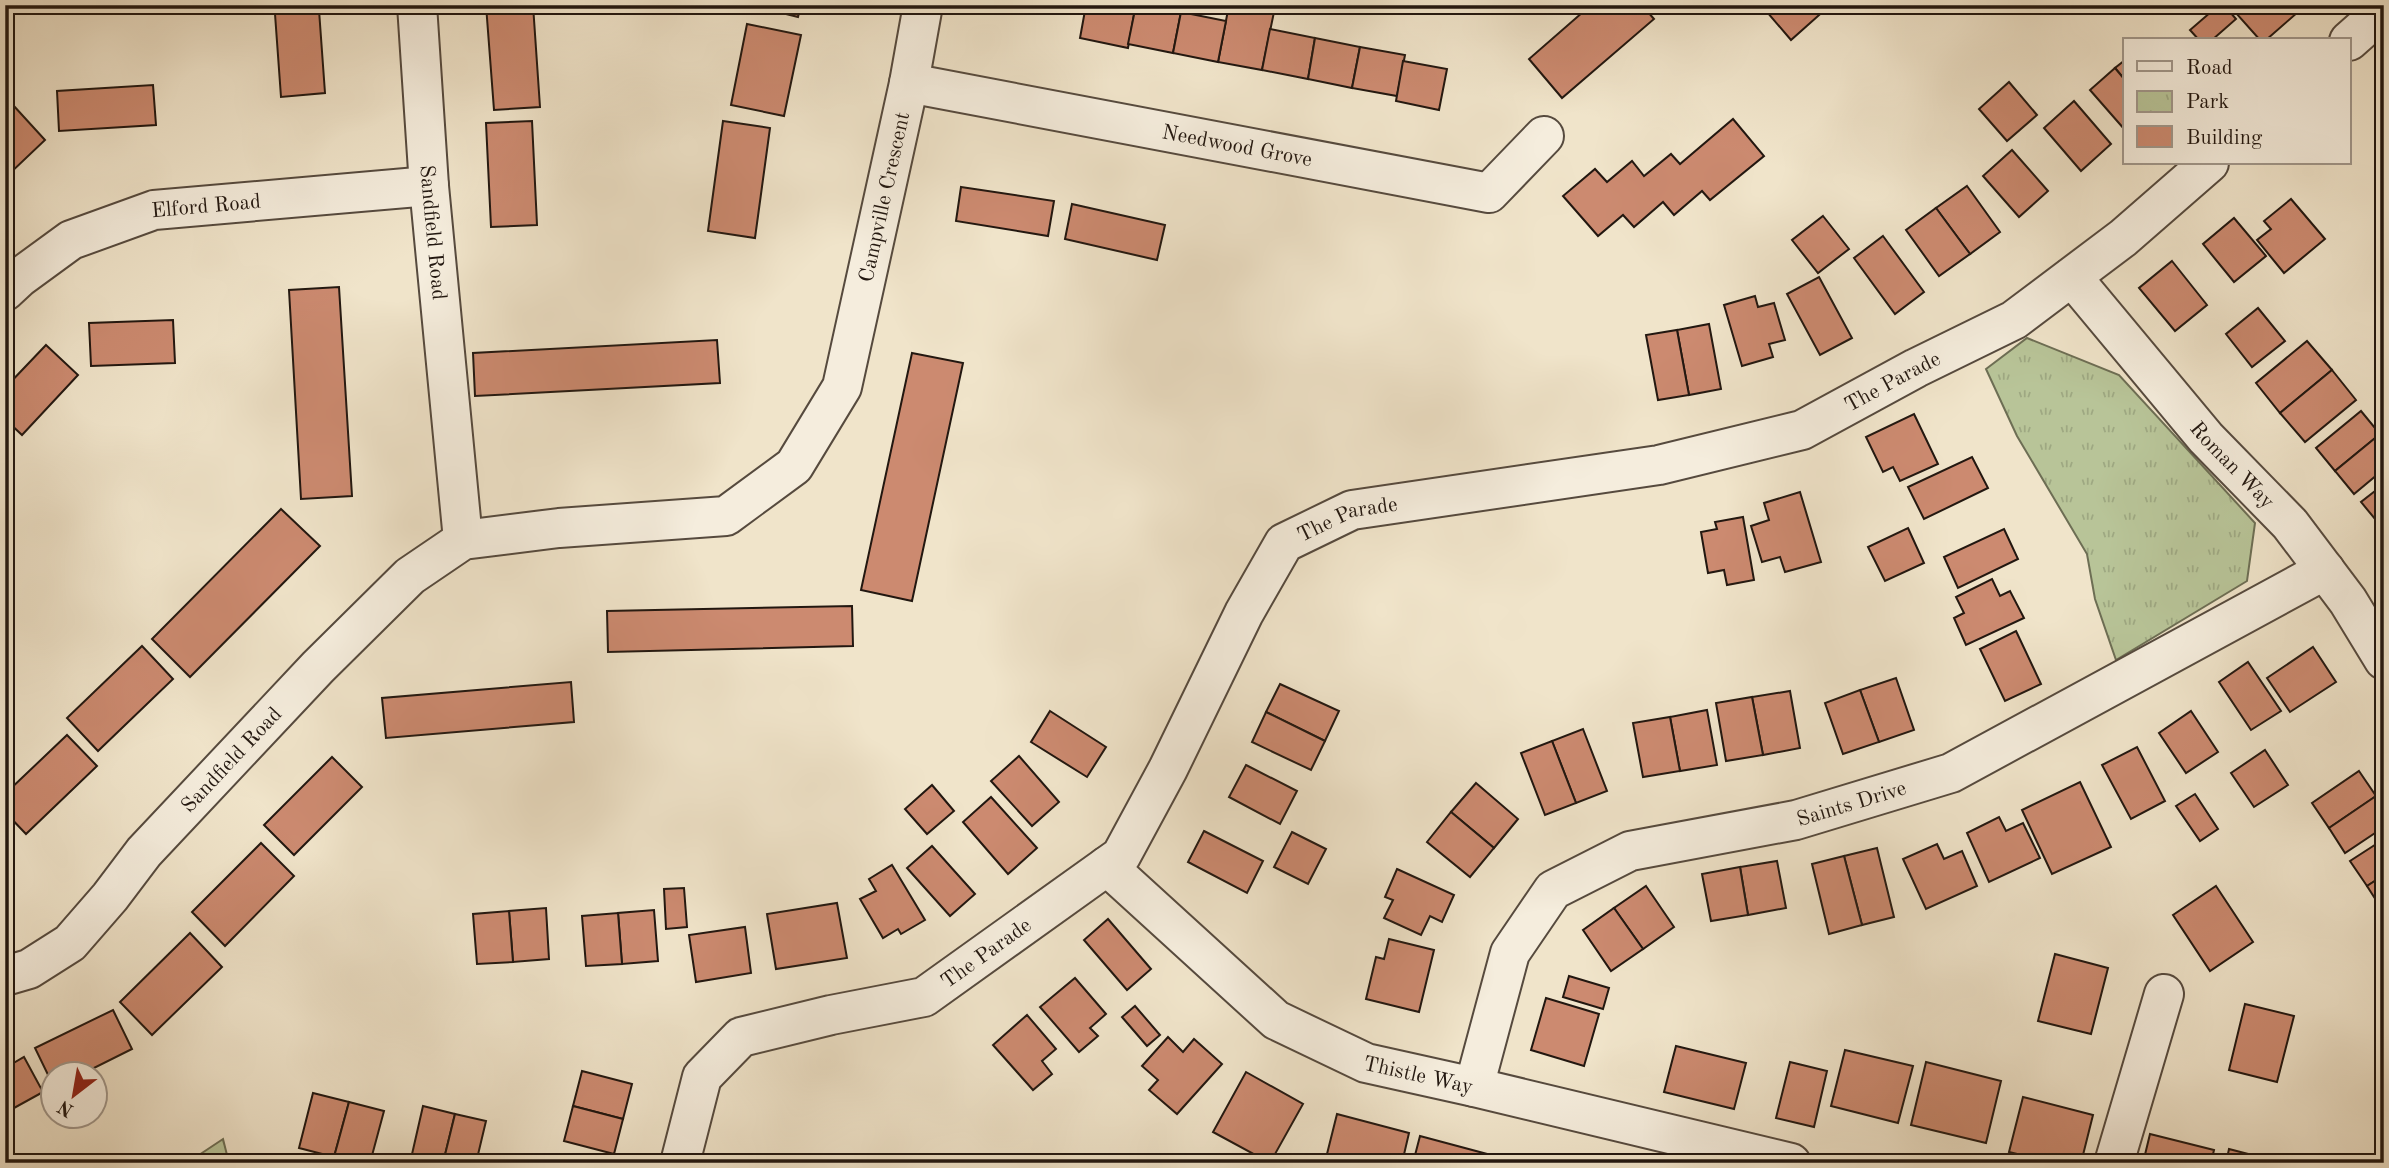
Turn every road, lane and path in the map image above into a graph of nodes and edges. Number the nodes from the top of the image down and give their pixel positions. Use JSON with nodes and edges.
{"nodes":[{"id":1,"x":417,"y":5,"type":"edge"},
{"id":2,"x":923,"y":5,"type":"edge"},
{"id":3,"x":2384,"y":10,"type":"edge"},
{"id":4,"x":2350,"y":40,"type":"edge"},
{"id":5,"x":909,"y":82,"type":"junction"},
{"id":6,"x":1544,"y":136,"type":"dead end"},
{"id":7,"x":2208,"y":164,"type":"edge"},
{"id":8,"x":429,"y":186,"type":"junction"},
{"id":9,"x":2072,"y":276,"type":"junction"},
{"id":10,"x":5,"y":292,"type":"edge"},
{"id":11,"x":842,"y":387,"type":"joint"},
{"id":12,"x":463,"y":540,"type":"junction"},
{"id":13,"x":2325,"y":570,"type":"junction"},
{"id":14,"x":2384,"y":660,"type":"edge"},
{"id":15,"x":1107,"y":866,"type":"junction"},
{"id":16,"x":5,"y":976,"type":"edge"},
{"id":17,"x":2164,"y":994,"type":"dead end"},
{"id":18,"x":1474,"y":1087,"type":"junction"},
{"id":19,"x":1770,"y":1160,"type":"edge"},
{"id":20,"x":680,"y":1163,"type":"edge"},
{"id":21,"x":2114,"y":1163,"type":"edge"}],
"edges":[{"from":1,"to":8,"type":"street","name":"Sandfield Road"},
{"from":2,"to":5,"type":"street","name":"Campville Crescent"},
{"from":3,"to":4,"type":"street"},
{"from":5,"to":6,"type":"street","name":"Needwood Grove"},
{"from":5,"to":11,"type":"street","name":"Campville Crescent"},
{"from":7,"to":9,"type":"street","name":"The Parade"},
{"from":8,"to":10,"type":"street","name":"Elford Road"},
{"from":8,"to":12,"type":"street","name":"Sandfield Road"},
{"from":9,"to":13,"type":"street","name":"Roman Way"},
{"from":9,"to":15,"type":"street","name":"The Parade"},
{"from":11,"to":12,"type":"street","name":"Sandfield Road"},
{"from":12,"to":16,"type":"street","name":"Sandfield Road"},
{"from":13,"to":14,"type":"street","name":"Roman Way"},
{"from":13,"to":18,"type":"street","name":"Saints Drive"},
{"from":15,"to":18,"type":"street","name":"Thistle Way"},
{"from":15,"to":20,"type":"street","name":"The Parade"},
{"from":17,"to":21,"type":"street"},
{"from":18,"to":19,"type":"street","name":"Thistle Way"}]}
